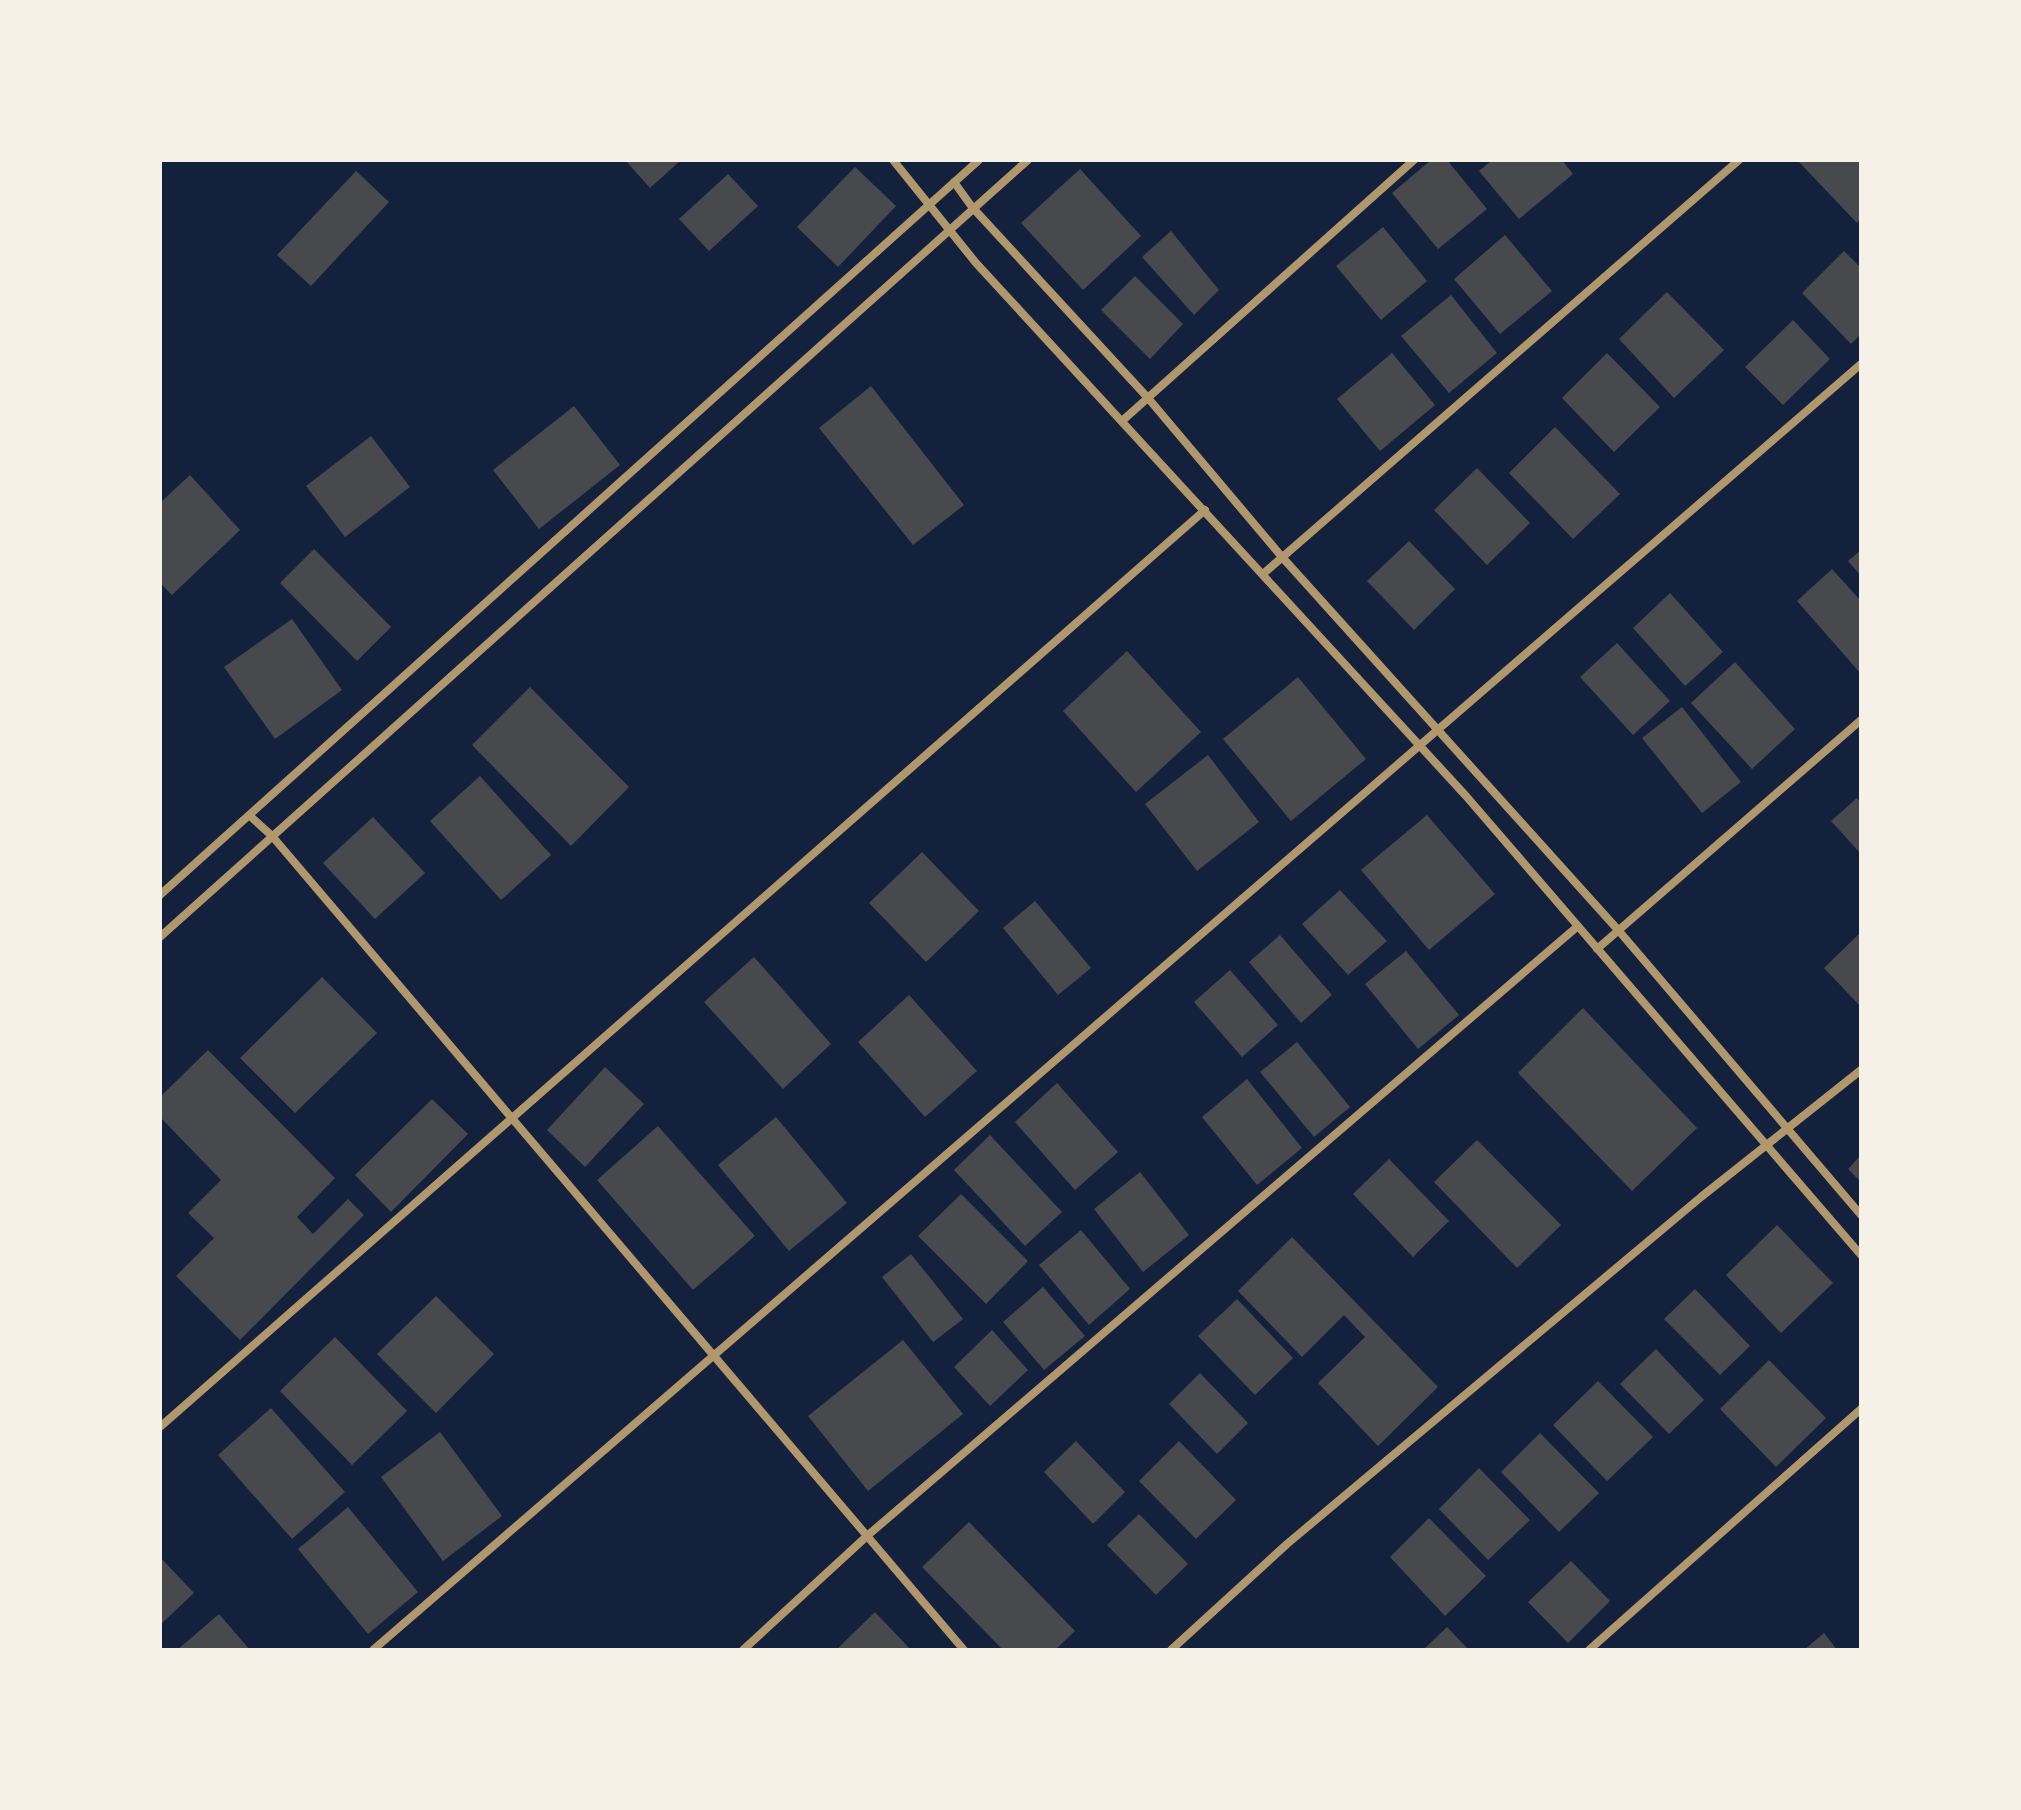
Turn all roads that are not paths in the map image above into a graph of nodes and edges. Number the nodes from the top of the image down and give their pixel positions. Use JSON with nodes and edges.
{"nodes":[{"id":1,"x":893,"y":160,"type":"edge"},
{"id":2,"x":979,"y":160,"type":"edge"},
{"id":3,"x":1028,"y":160,"type":"edge"},
{"id":4,"x":1414,"y":160,"type":"edge"},
{"id":5,"x":1739,"y":160,"type":"edge"},
{"id":6,"x":954,"y":182,"type":"junction"},
{"id":7,"x":929,"y":204,"type":"junction"},
{"id":8,"x":972,"y":207,"type":"junction"},
{"id":9,"x":948,"y":228,"type":"junction"},
{"id":10,"x":1861,"y":364,"type":"edge"},
{"id":11,"x":1148,"y":398,"type":"junction"},
{"id":12,"x":1122,"y":421,"type":"junction"},
{"id":13,"x":1205,"y":510,"type":"junction"},
{"id":14,"x":1282,"y":557,"type":"junction"},
{"id":15,"x":1263,"y":574,"type":"junction"},
{"id":16,"x":1861,"y":720,"type":"edge"},
{"id":17,"x":1439,"y":727,"type":"junction"},
{"id":18,"x":1419,"y":744,"type":"junction"},
{"id":19,"x":249,"y":815,"type":"junction"},
{"id":20,"x":272,"y":836,"type":"junction"},
{"id":21,"x":160,"y":895,"type":"edge"},
{"id":22,"x":1578,"y":926,"type":"junction"},
{"id":23,"x":1619,"y":931,"type":"junction"},
{"id":24,"x":160,"y":937,"type":"edge"},
{"id":25,"x":1597,"y":949,"type":"junction"},
{"id":26,"x":1861,"y":1070,"type":"edge"},
{"id":27,"x":513,"y":1119,"type":"junction"},
{"id":28,"x":1789,"y":1127,"type":"junction"},
{"id":29,"x":1766,"y":1145,"type":"junction"},
{"id":30,"x":1861,"y":1215,"type":"edge"},
{"id":31,"x":1861,"y":1255,"type":"edge"},
{"id":32,"x":712,"y":1354,"type":"junction"},
{"id":33,"x":1861,"y":1409,"type":"edge"},
{"id":34,"x":160,"y":1427,"type":"edge"},
{"id":35,"x":867,"y":1536,"type":"junction"},
{"id":36,"x":373,"y":1650,"type":"edge"},
{"id":37,"x":743,"y":1650,"type":"edge"},
{"id":38,"x":964,"y":1650,"type":"edge"},
{"id":39,"x":1171,"y":1650,"type":"edge"},
{"id":40,"x":1589,"y":1650,"type":"edge"}],
"edges":[{"from":1,"to":7,"type":"street"},
{"from":2,"to":6,"type":"street"},
{"from":3,"to":8,"type":"street"},
{"from":4,"to":11,"type":"street"},
{"from":5,"to":14,"type":"street"},
{"from":6,"to":7,"type":"street"},
{"from":6,"to":8,"type":"street"},
{"from":7,"to":9,"type":"street"},
{"from":7,"to":19,"type":"street"},
{"from":8,"to":9,"type":"street"},
{"from":8,"to":11,"type":"street"},
{"from":9,"to":12,"type":"street"},
{"from":9,"to":20,"type":"street"},
{"from":10,"to":17,"type":"street"},
{"from":11,"to":12,"type":"street"},
{"from":11,"to":14,"type":"street"},
{"from":12,"to":13,"type":"street"},
{"from":13,"to":15,"type":"street"},
{"from":13,"to":27,"type":"street"},
{"from":14,"to":15,"type":"street"},
{"from":14,"to":17,"type":"street"},
{"from":15,"to":18,"type":"street"},
{"from":16,"to":23,"type":"street"},
{"from":17,"to":18,"type":"street"},
{"from":17,"to":23,"type":"street"},
{"from":18,"to":22,"type":"street"},
{"from":18,"to":32,"type":"street"},
{"from":19,"to":20,"type":"street"},
{"from":19,"to":21,"type":"street"},
{"from":20,"to":24,"type":"street"},
{"from":20,"to":27,"type":"street"},
{"from":22,"to":25,"type":"street"},
{"from":22,"to":35,"type":"street"},
{"from":23,"to":25,"type":"street"},
{"from":23,"to":28,"type":"street"},
{"from":25,"to":29,"type":"street"},
{"from":26,"to":28,"type":"street"},
{"from":27,"to":32,"type":"street"},
{"from":27,"to":34,"type":"street"},
{"from":28,"to":29,"type":"street"},
{"from":28,"to":30,"type":"street"},
{"from":29,"to":31,"type":"street"},
{"from":29,"to":39,"type":"street"},
{"from":32,"to":35,"type":"street"},
{"from":32,"to":36,"type":"street"},
{"from":33,"to":40,"type":"street"},
{"from":35,"to":37,"type":"street"},
{"from":35,"to":38,"type":"street"}]}
